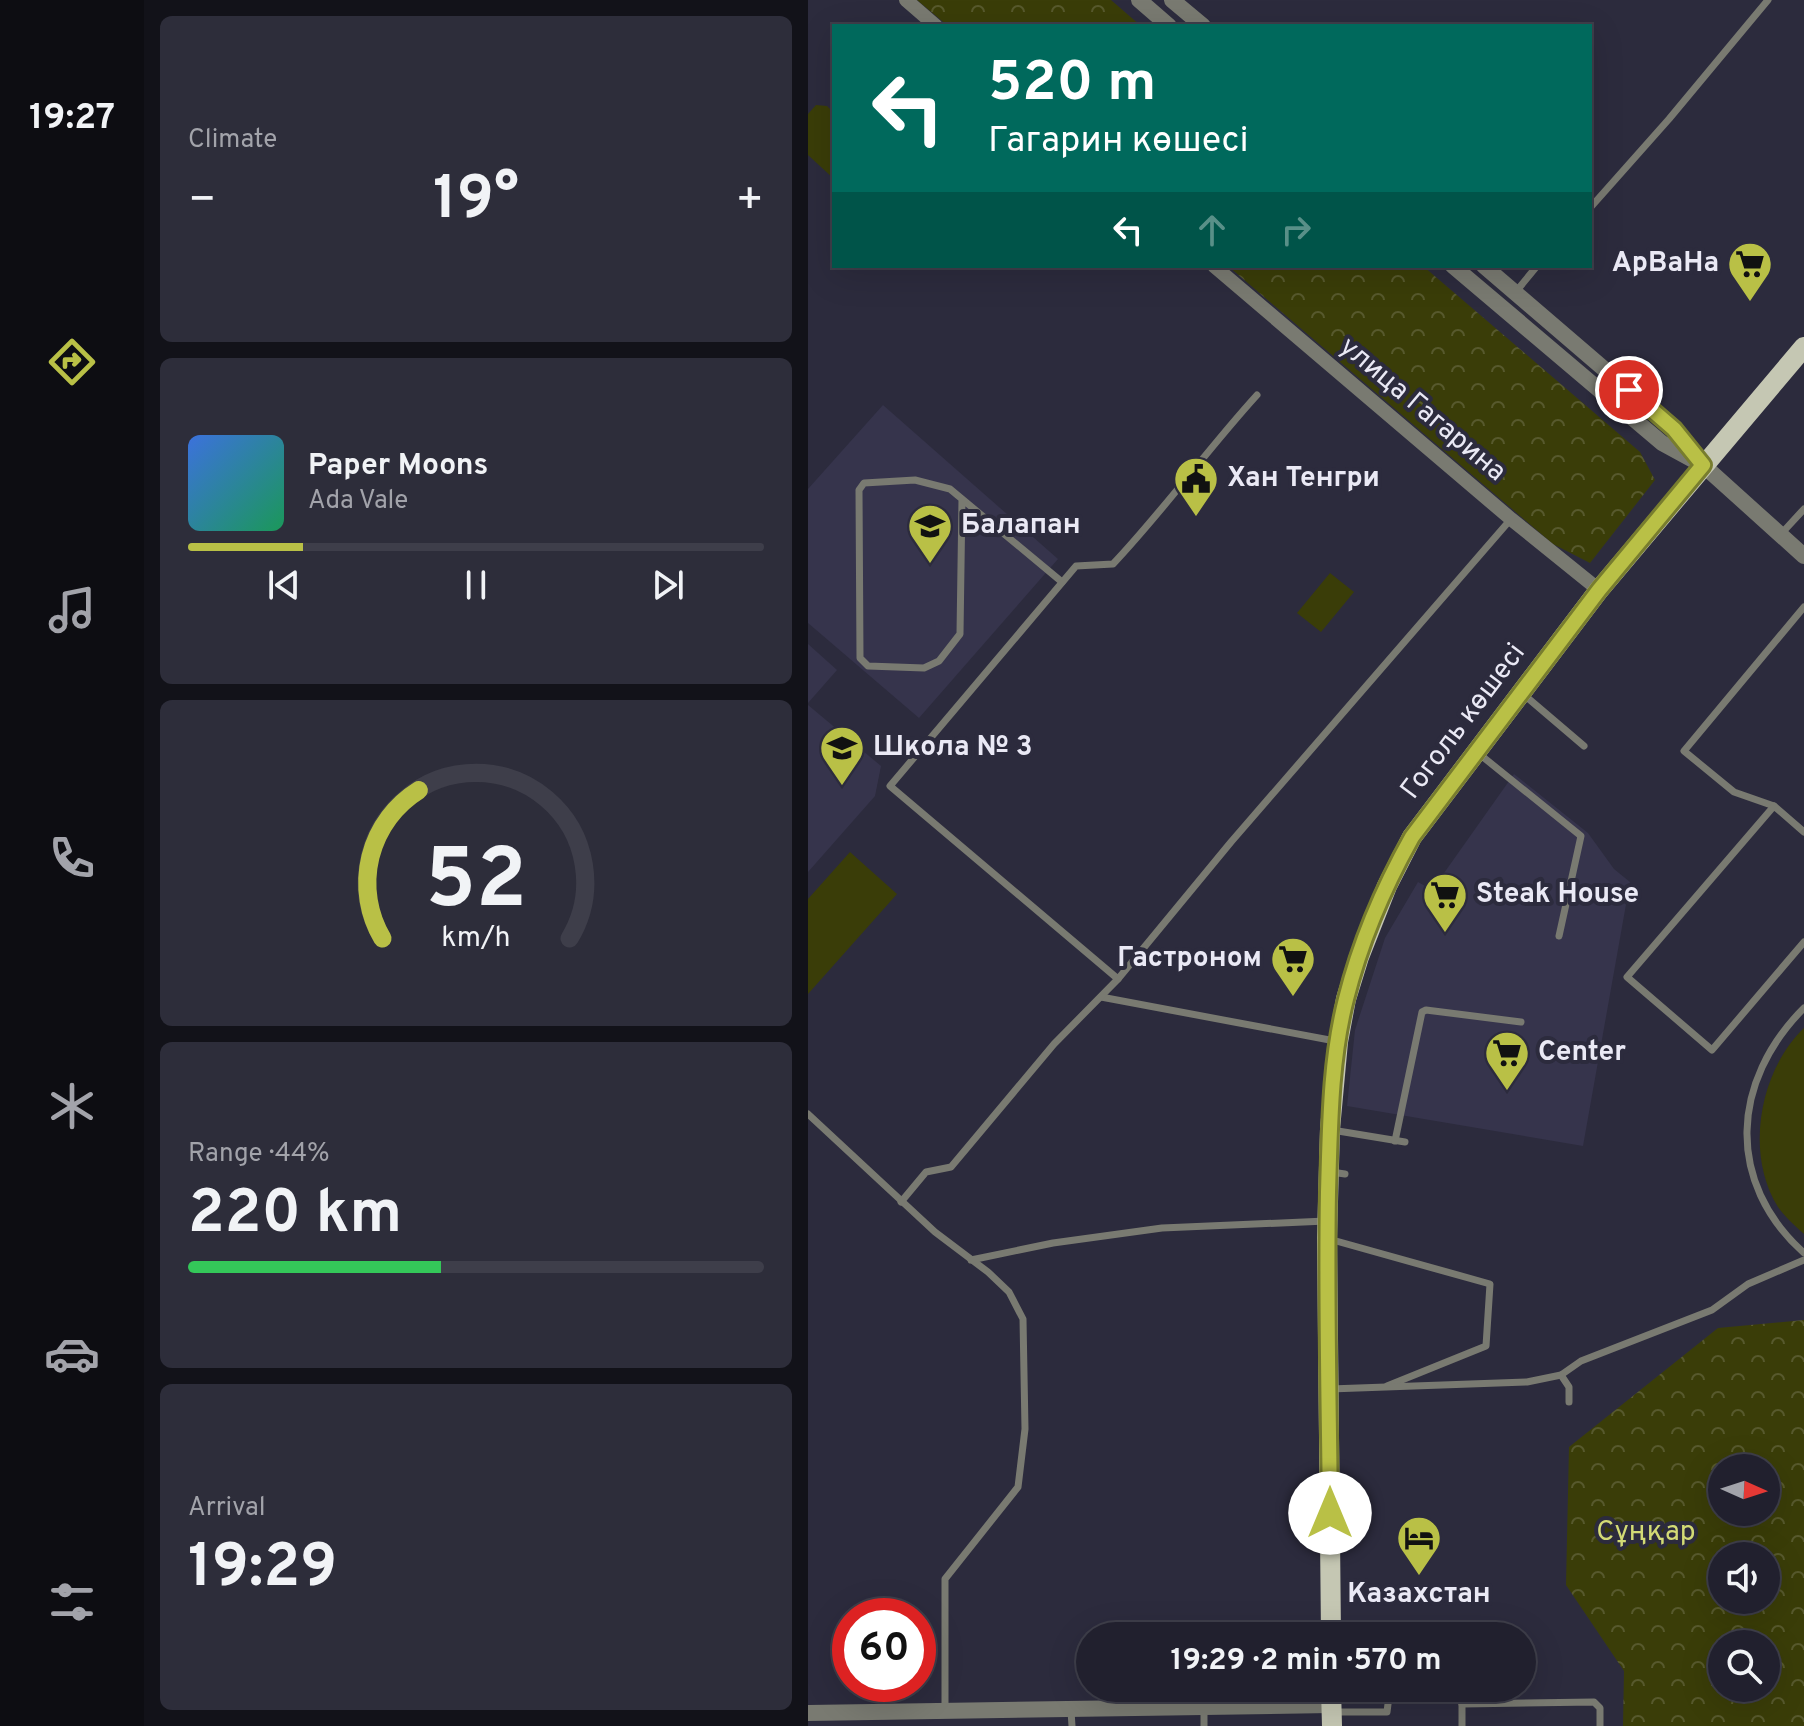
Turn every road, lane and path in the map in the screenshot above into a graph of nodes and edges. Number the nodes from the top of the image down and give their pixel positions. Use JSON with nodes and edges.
{"nodes":[{"id":1,"x":906,"y":0,"type":"edge"},
{"id":2,"x":1139,"y":0,"type":"edge"},
{"id":3,"x":1172,"y":0,"type":"edge"},
{"id":4,"x":1768,"y":0,"type":"edge"},
{"id":5,"x":934,"y":24,"type":"edge"},
{"id":6,"x":1167,"y":24,"type":"edge"},
{"id":7,"x":1201,"y":24,"type":"edge"},
{"id":8,"x":1592,"y":206,"type":"edge"},
{"id":9,"x":1216,"y":268,"type":"edge"},
{"id":10,"x":1455,"y":268,"type":"edge"},
{"id":11,"x":1486,"y":268,"type":"edge"},
{"id":12,"x":1535,"y":268,"type":"edge"},
{"id":13,"x":1516,"y":292,"type":"junction"},
{"id":14,"x":1502,"y":308,"type":"junction"},
{"id":15,"x":1804,"y":347,"type":"edge"},
{"id":16,"x":1257,"y":395,"type":"dead end"},
{"id":17,"x":1703,"y":465,"type":"junction"},
{"id":18,"x":962,"y":499,"type":"junction"},
{"id":19,"x":1804,"y":509,"type":"edge"},
{"id":20,"x":1511,"y":519,"type":"junction"},
{"id":21,"x":1780,"y":535,"type":"junction"},
{"id":22,"x":1804,"y":556,"type":"edge"},
{"id":23,"x":1062,"y":582,"type":"junction"},
{"id":24,"x":1599,"y":590,"type":"junction"},
{"id":25,"x":1804,"y":607,"type":"edge"},
{"id":26,"x":1521,"y":693,"type":"junction"},
{"id":27,"x":1584,"y":746,"type":"dead end"},
{"id":28,"x":1477,"y":752,"type":"junction"},
{"id":29,"x":1774,"y":806,"type":"junction"},
{"id":30,"x":1804,"y":832,"type":"edge"},
{"id":31,"x":1559,"y":936,"type":"dead end"},
{"id":32,"x":1804,"y":942,"type":"edge"},
{"id":33,"x":1118,"y":979,"type":"junction"},
{"id":34,"x":1101,"y":997,"type":"junction"},
{"id":35,"x":1804,"y":1008,"type":"edge"},
{"id":36,"x":1521,"y":1022,"type":"dead end"},
{"id":37,"x":1338,"y":1042,"type":"junction"},
{"id":38,"x":808,"y":1114,"type":"edge"},
{"id":39,"x":1330,"y":1129,"type":"junction"},
{"id":40,"x":1395,"y":1141,"type":"junction"},
{"id":41,"x":1405,"y":1142,"type":"dead end"},
{"id":42,"x":901,"y":1202,"type":"junction"},
{"id":43,"x":1327,"y":1230,"type":"junction"},
{"id":44,"x":1804,"y":1253,"type":"edge"},
{"id":45,"x":971,"y":1260,"type":"junction"},
{"id":46,"x":1804,"y":1260,"type":"edge"},
{"id":47,"x":1561,"y":1375,"type":"junction"},
{"id":48,"x":1382,"y":1388,"type":"junction"},
{"id":49,"x":1329,"y":1389,"type":"junction"},
{"id":50,"x":1569,"y":1402,"type":"dead end"},
{"id":51,"x":1331,"y":1622,"type":"edge"},
{"id":52,"x":1388,"y":1702,"type":"edge"},
{"id":53,"x":1462,"y":1704,"type":"joint"},
{"id":54,"x":1204,"y":1707,"type":"junction"},
{"id":55,"x":1071,"y":1708,"type":"junction"},
{"id":56,"x":1331,"y":1708,"type":"edge"},
{"id":57,"x":808,"y":1713,"type":"edge"},
{"id":58,"x":934,"y":1715,"type":"edge"},
{"id":59,"x":1072,"y":1726,"type":"edge"},
{"id":60,"x":1204,"y":1726,"type":"edge"},
{"id":61,"x":1462,"y":1726,"type":"edge"},
{"id":62,"x":1600,"y":1726,"type":"edge"}],
"edges":[{"from":1,"to":5,"type":"street"},
{"from":2,"to":6,"type":"street"},
{"from":3,"to":7,"type":"street"},
{"from":4,"to":8,"type":"lane"},
{"from":9,"to":20,"type":"street","name":"улица Гагарина"},
{"from":10,"to":14,"type":"street"},
{"from":11,"to":13,"type":"street"},
{"from":12,"to":13,"type":"lane"},
{"from":13,"to":14,"type":"lane"},
{"from":13,"to":17,"type":"street"},
{"from":14,"to":17,"type":"street"},
{"from":15,"to":17,"type":"main road","name":"Гоголь көшесі"},
{"from":16,"to":23,"type":"lane"},
{"from":17,"to":21,"type":"street"},
{"from":17,"to":24,"type":"main road","name":"Гоголь көшесі"},
{"from":18,"to":18,"type":"lane"},
{"from":18,"to":23,"type":"lane"},
{"from":19,"to":21,"type":"lane"},
{"from":20,"to":24,"type":"street","name":"улица Гагарина"},
{"from":20,"to":33,"type":"lane"},
{"from":21,"to":22,"type":"street"},
{"from":23,"to":33,"type":"lane"},
{"from":24,"to":26,"type":"main road","name":"Гоголь көшесі"},
{"from":25,"to":29,"type":"lane"},
{"from":26,"to":27,"type":"lane"},
{"from":26,"to":28,"type":"main road","name":"Гоголь көшесі"},
{"from":28,"to":31,"type":"lane"},
{"from":28,"to":37,"type":"main road","name":"Гоголь көшесі"},
{"from":29,"to":30,"type":"lane"},
{"from":29,"to":32,"type":"lane"},
{"from":33,"to":34,"type":"lane"},
{"from":34,"to":37,"type":"lane"},
{"from":34,"to":42,"type":"lane"},
{"from":35,"to":44,"type":"lane"},
{"from":36,"to":40,"type":"lane"},
{"from":37,"to":39,"type":"main road","name":"Гоголь көшесі"},
{"from":38,"to":42,"type":"lane"},
{"from":39,"to":40,"type":"lane"},
{"from":39,"to":43,"type":"main road","name":"Гоголь көшесі"},
{"from":40,"to":41,"type":"lane"},
{"from":42,"to":45,"type":"lane"},
{"from":43,"to":45,"type":"lane"},
{"from":43,"to":48,"type":"lane"},
{"from":43,"to":49,"type":"main road","name":"Гоголь көшесі"},
{"from":45,"to":58,"type":"lane"},
{"from":46,"to":47,"type":"lane"},
{"from":47,"to":48,"type":"lane"},
{"from":47,"to":50,"type":"lane"},
{"from":48,"to":49,"type":"lane"},
{"from":49,"to":51,"type":"main road","name":"Гоголь көшесі"},
{"from":52,"to":56,"type":"lane"},
{"from":53,"to":61,"type":"lane"},
{"from":53,"to":62,"type":"lane"},
{"from":54,"to":55,"type":"street"},
{"from":54,"to":56,"type":"street"},
{"from":54,"to":60,"type":"lane"},
{"from":55,"to":58,"type":"street"},
{"from":55,"to":59,"type":"lane"},
{"from":57,"to":58,"type":"street"}]}
